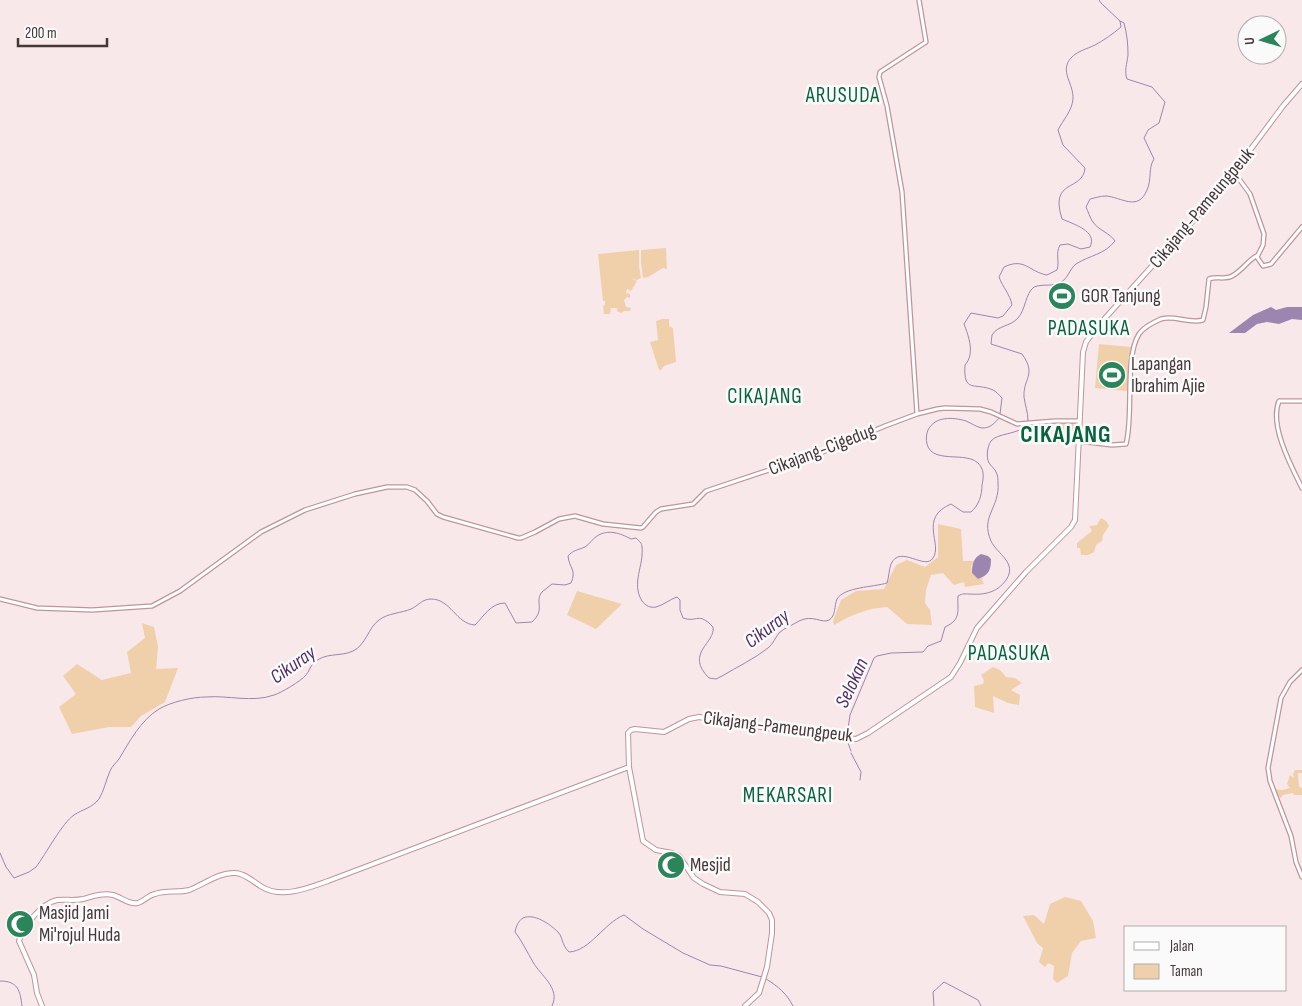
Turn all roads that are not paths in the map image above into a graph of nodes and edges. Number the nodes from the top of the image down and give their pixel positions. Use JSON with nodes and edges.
{"nodes":[{"id":1,"x":919,"y":0,"type":"edge"},
{"id":2,"x":1302,"y":84,"type":"edge"},
{"id":3,"x":1234,"y":172,"type":"junction"},
{"id":4,"x":1302,"y":228,"type":"edge"},
{"id":5,"x":1258,"y":255,"type":"junction"},
{"id":6,"x":1302,"y":401,"type":"edge"},
{"id":7,"x":917,"y":414,"type":"junction"},
{"id":8,"x":1079,"y":421,"type":"junction"},
{"id":9,"x":1078,"y":440,"type":"junction"},
{"id":10,"x":1302,"y":488,"type":"edge"},
{"id":11,"x":0,"y":600,"type":"edge"},
{"id":12,"x":1302,"y":670,"type":"edge"},
{"id":13,"x":629,"y":767,"type":"junction"},
{"id":14,"x":1302,"y":877,"type":"edge"},
{"id":15,"x":42,"y":1006,"type":"edge"},
{"id":16,"x":746,"y":1006,"type":"edge"}],
"edges":[{"from":1,"to":7,"type":"street"},
{"from":2,"to":3,"type":"main road","name":"Cikajang-Pameungpeuk"},
{"from":3,"to":5,"type":"street"},
{"from":3,"to":8,"type":"main road","name":"Cikajang-Pameungpeuk"},
{"from":4,"to":5,"type":"street"},
{"from":5,"to":9,"type":"street"},
{"from":6,"to":10,"type":"street"},
{"from":7,"to":8,"type":"street","name":"Cikajang-Cigedug"},
{"from":7,"to":11,"type":"street","name":"Cikajang-Cigedug"},
{"from":8,"to":9,"type":"main road","name":"Cikajang-Pameungpeuk"},
{"from":9,"to":13,"type":"main road","name":"Cikajang-Pameungpeuk"},
{"from":12,"to":14,"type":"street"},
{"from":13,"to":15,"type":"main road"},
{"from":13,"to":16,"type":"main road"}]}
